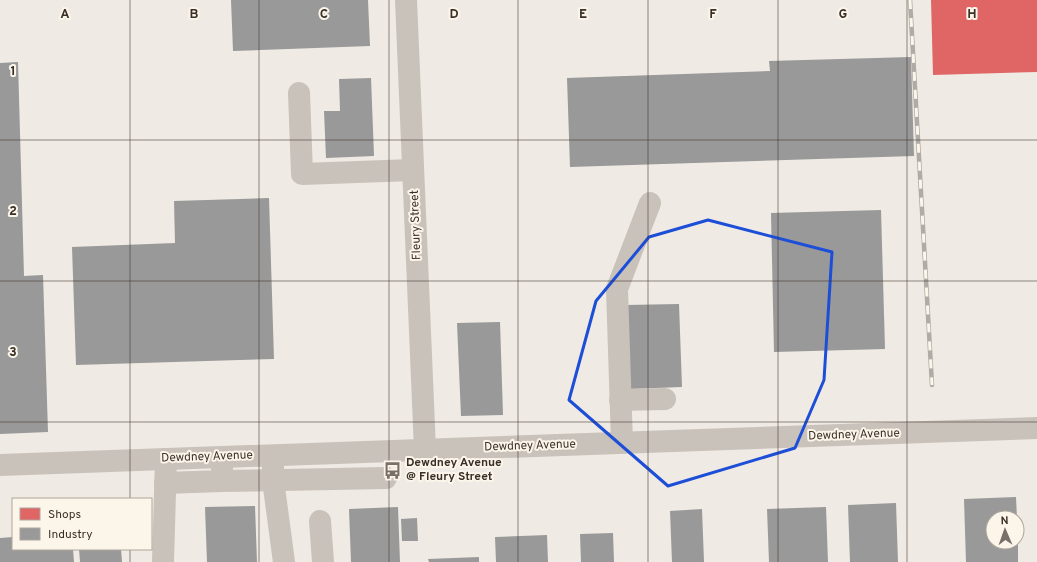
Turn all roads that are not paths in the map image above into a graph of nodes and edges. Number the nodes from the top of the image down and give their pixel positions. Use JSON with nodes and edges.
{"nodes":[{"id":1,"x":406,"y":0,"type":"edge"},
{"id":2,"x":299,"y":93,"type":"dead end"},
{"id":3,"x":413,"y":170,"type":"junction"},
{"id":4,"x":650,"y":203,"type":"dead end"},
{"id":5,"x":665,"y":399,"type":"dead end"},
{"id":6,"x":620,"y":400,"type":"junction"},
{"id":7,"x":1037,"y":428,"type":"edge"},
{"id":8,"x":622,"y":443,"type":"junction"},
{"id":9,"x":425,"y":450,"type":"junction"},
{"id":10,"x":272,"y":455,"type":"junction"},
{"id":11,"x":222,"y":457,"type":"junction"},
{"id":12,"x":166,"y":459,"type":"junction"},
{"id":13,"x":0,"y":464,"type":"edge"},
{"id":14,"x":386,"y":478,"type":"dead end"},
{"id":15,"x":273,"y":480,"type":"junction"},
{"id":16,"x":222,"y":481,"type":"junction"},
{"id":17,"x":165,"y":483,"type":"junction"},
{"id":18,"x":320,"y":521,"type":"dead end"},
{"id":19,"x":163,"y":562,"type":"edge"},
{"id":20,"x":284,"y":562,"type":"edge"},
{"id":21,"x":323,"y":562,"type":"edge"}],
"edges":[{"from":1,"to":3,"type":"street","name":"Fleury Street"},
{"from":2,"to":3,"type":"street"},
{"from":3,"to":9,"type":"street","name":"Fleury Street"},
{"from":4,"to":6,"type":"street"},
{"from":5,"to":6,"type":"street"},
{"from":6,"to":8,"type":"street"},
{"from":7,"to":8,"type":"street","name":"Dewdney Avenue"},
{"from":8,"to":9,"type":"street","name":"Dewdney Avenue"},
{"from":9,"to":10,"type":"street","name":"Dewdney Avenue"},
{"from":10,"to":11,"type":"street","name":"Dewdney Avenue"},
{"from":10,"to":15,"type":"street"},
{"from":11,"to":12,"type":"street","name":"Dewdney Avenue"},
{"from":11,"to":16,"type":"street"},
{"from":12,"to":13,"type":"street","name":"Dewdney Avenue"},
{"from":12,"to":17,"type":"street"},
{"from":14,"to":15,"type":"street"},
{"from":15,"to":16,"type":"street"},
{"from":15,"to":20,"type":"street"},
{"from":16,"to":17,"type":"street"},
{"from":17,"to":19,"type":"street"},
{"from":18,"to":21,"type":"street"}]}
